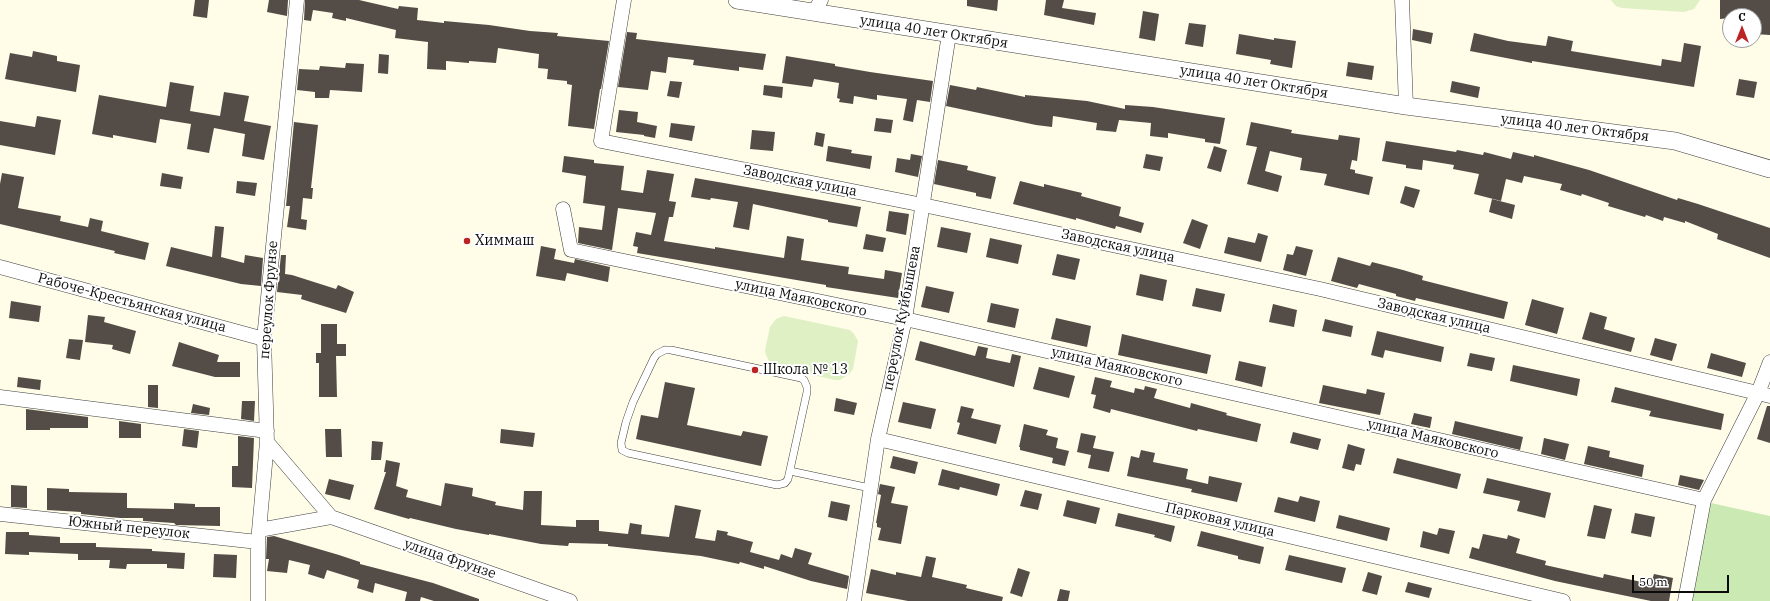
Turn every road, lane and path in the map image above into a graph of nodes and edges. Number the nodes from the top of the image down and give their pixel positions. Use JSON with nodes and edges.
{"nodes":[{"id":1,"x":297,"y":0,"type":"edge"},
{"id":2,"x":624,"y":0,"type":"edge"},
{"id":3,"x":737,"y":0,"type":"edge"},
{"id":4,"x":1402,"y":0,"type":"edge"},
{"id":5,"x":817,"y":6,"type":"edge"},
{"id":6,"x":949,"y":34,"type":"junction"},
{"id":7,"x":1406,"y":106,"type":"junction"},
{"id":8,"x":1770,"y":169,"type":"edge"},
{"id":9,"x":923,"y":205,"type":"junction"},
{"id":10,"x":563,"y":209,"type":"dead end"},
{"id":11,"x":0,"y":267,"type":"edge"},
{"id":12,"x":905,"y":319,"type":"junction"},
{"id":13,"x":264,"y":340,"type":"junction"},
{"id":14,"x":1770,"y":362,"type":"edge"},
{"id":15,"x":1764,"y":394,"type":"edge"},
{"id":16,"x":0,"y":398,"type":"edge"},
{"id":17,"x":267,"y":437,"type":"junction"},
{"id":18,"x":878,"y":439,"type":"junction"},
{"id":19,"x":790,"y":471,"type":"junction"},
{"id":20,"x":870,"y":488,"type":"junction"},
{"id":21,"x":1704,"y":500,"type":"junction"},
{"id":22,"x":0,"y":514,"type":"edge"},
{"id":23,"x":331,"y":517,"type":"junction"},
{"id":24,"x":258,"y":536,"type":"junction"},
{"id":25,"x":258,"y":601,"type":"edge"},
{"id":26,"x":570,"y":601,"type":"edge"},
{"id":27,"x":854,"y":601,"type":"edge"},
{"id":28,"x":1563,"y":601,"type":"edge"},
{"id":29,"x":1685,"y":601,"type":"edge"}],
"edges":[{"from":1,"to":13,"type":"street","name":"переулок Фрунзе"},
{"from":2,"to":9,"type":"street","name":"Заводская улица"},
{"from":3,"to":5,"type":"street","name":"улица 40 лет Октября"},
{"from":4,"to":7,"type":"street"},
{"from":5,"to":6,"type":"street","name":"улица 40 лет Октября"},
{"from":6,"to":7,"type":"street","name":"улица 40 лет Октября"},
{"from":6,"to":9,"type":"street","name":"переулок Куйбышева"},
{"from":7,"to":8,"type":"street","name":"улица 40 лет Октября"},
{"from":9,"to":12,"type":"street","name":"переулок Куйбышева"},
{"from":9,"to":15,"type":"street","name":"Заводская улица"},
{"from":10,"to":12,"type":"street","name":"улица Маяковского"},
{"from":11,"to":13,"type":"street","name":"Рабоче-Крестьянская улица"},
{"from":12,"to":18,"type":"street","name":"переулок Куйбышева"},
{"from":12,"to":21,"type":"street","name":"улица Маяковского"},
{"from":13,"to":17,"type":"street","name":"переулок Фрунзе"},
{"from":14,"to":15,"type":"street"},
{"from":15,"to":21,"type":"street"},
{"from":16,"to":17,"type":"street"},
{"from":17,"to":23,"type":"street"},
{"from":17,"to":24,"type":"street","name":"переулок Фрунзе"},
{"from":18,"to":20,"type":"street","name":"переулок Куйбышева"},
{"from":18,"to":28,"type":"street","name":"Парковая улица"},
{"from":19,"to":19,"type":"lane"},
{"from":19,"to":20,"type":"lane"},
{"from":20,"to":27,"type":"street","name":"переулок Куйбышева"},
{"from":21,"to":29,"type":"street"},
{"from":22,"to":24,"type":"street","name":"Южный переулок"},
{"from":23,"to":24,"type":"street","name":"улица Фрунзе"},
{"from":23,"to":26,"type":"street","name":"улица Фрунзе"},
{"from":24,"to":25,"type":"street","name":"переулок Фрунзе"}]}
